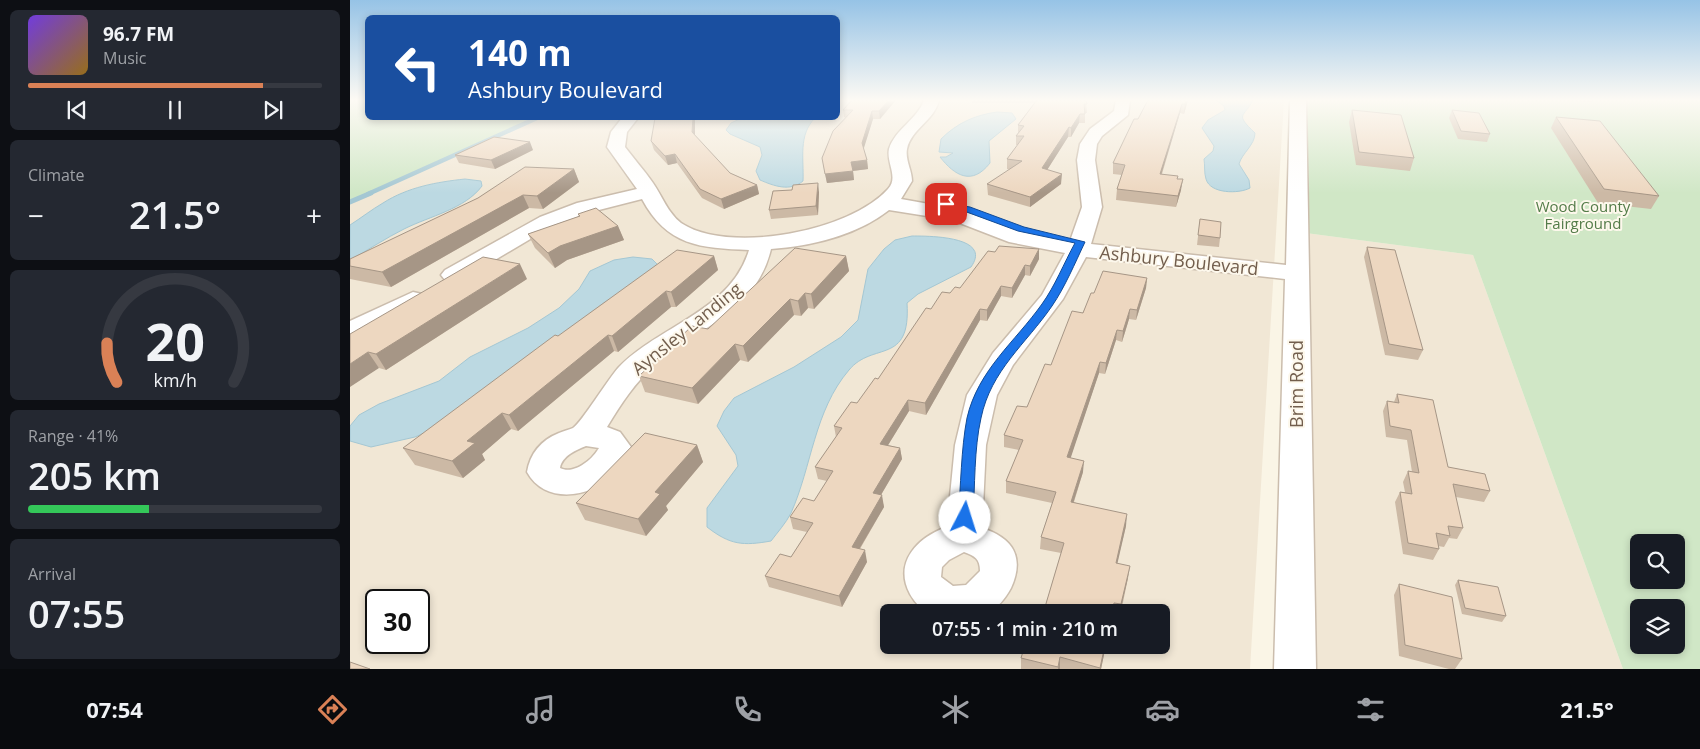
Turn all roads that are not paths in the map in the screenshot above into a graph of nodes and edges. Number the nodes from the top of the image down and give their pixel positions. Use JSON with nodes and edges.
{"nodes":[{"id":1,"x":620,"y":131,"type":"edge"},
{"id":2,"x":907,"y":131,"type":"edge"},
{"id":3,"x":1099,"y":131,"type":"edge"},
{"id":4,"x":1298,"y":131,"type":"edge"},
{"id":5,"x":648,"y":192,"type":"junction"},
{"id":6,"x":889,"y":200,"type":"junction"},
{"id":7,"x":762,"y":242,"type":"junction"},
{"id":8,"x":1079,"y":246,"type":"junction"},
{"id":9,"x":1297,"y":269,"type":"junction"},
{"id":10,"x":350,"y":331,"type":"edge"},
{"id":11,"x":585,"y":435,"type":"dead end"},
{"id":12,"x":964,"y":538,"type":"dead end"},
{"id":13,"x":1295,"y":669,"type":"edge"}],
"edges":[{"from":1,"to":5,"type":"street"},
{"from":2,"to":6,"type":"street"},
{"from":3,"to":8,"type":"street"},
{"from":4,"to":9,"type":"street","name":"Brim Road"},
{"from":5,"to":7,"type":"street"},
{"from":5,"to":10,"type":"street"},
{"from":6,"to":7,"type":"street"},
{"from":6,"to":8,"type":"street","name":"Ashbury Boulevard"},
{"from":7,"to":11,"type":"street","name":"Aynsley Landing"},
{"from":8,"to":9,"type":"street","name":"Ashbury Boulevard"},
{"from":8,"to":12,"type":"street"},
{"from":9,"to":13,"type":"street","name":"Brim Road"}]}
